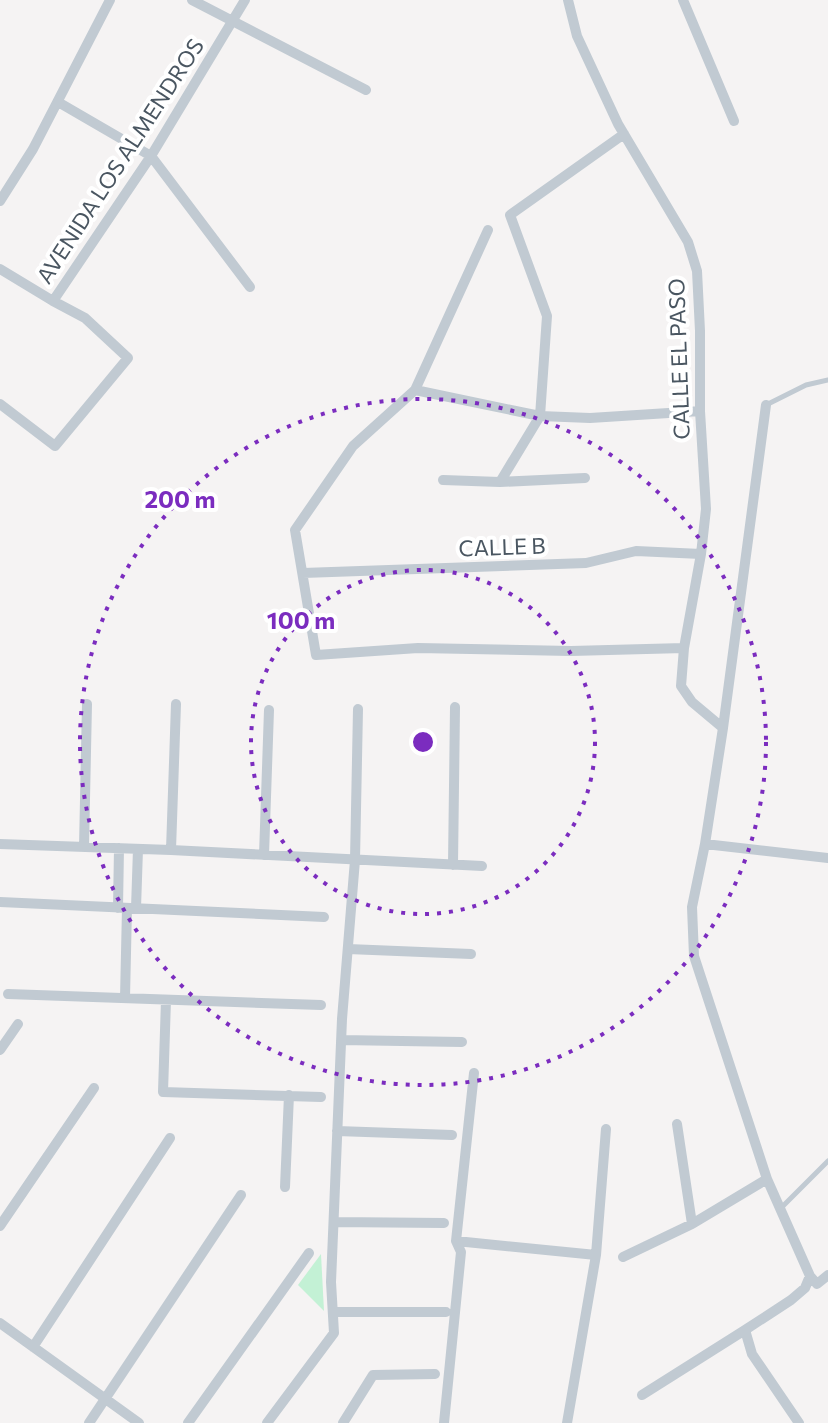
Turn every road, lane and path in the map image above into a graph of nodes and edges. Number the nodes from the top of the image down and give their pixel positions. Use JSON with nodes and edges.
{"nodes":[{"id":1,"x":110,"y":0,"type":"edge"},
{"id":2,"x":192,"y":0,"type":"edge"},
{"id":3,"x":245,"y":0,"type":"edge"},
{"id":4,"x":568,"y":0,"type":"edge"},
{"id":5,"x":683,"y":0,"type":"edge"},
{"id":6,"x":233,"y":22,"type":"junction"},
{"id":7,"x":366,"y":90,"type":"dead end"},
{"id":8,"x":58,"y":102,"type":"junction"},
{"id":9,"x":734,"y":121,"type":"dead end"},
{"id":10,"x":624,"y":134,"type":"junction"},
{"id":11,"x":151,"y":156,"type":"junction"},
{"id":12,"x":0,"y":201,"type":"edge"},
{"id":13,"x":488,"y":230,"type":"dead end"},
{"id":14,"x":0,"y":269,"type":"edge"},
{"id":15,"x":250,"y":287,"type":"dead end"},
{"id":16,"x":53,"y":301,"type":"junction"},
{"id":17,"x":828,"y":380,"type":"edge"},
{"id":18,"x":415,"y":390,"type":"junction"},
{"id":19,"x":766,"y":405,"type":"joint"},
{"id":20,"x":3,"y":411,"type":"edge"},
{"id":21,"x":700,"y":411,"type":"junction"},
{"id":22,"x":540,"y":416,"type":"junction"},
{"id":23,"x":585,"y":478,"type":"dead end"},
{"id":24,"x":443,"y":480,"type":"dead end"},
{"id":25,"x":500,"y":482,"type":"junction"},
{"id":26,"x":701,"y":554,"type":"junction"},
{"id":27,"x":303,"y":573,"type":"junction"},
{"id":28,"x":684,"y":648,"type":"junction"},
{"id":29,"x":87,"y":704,"type":"dead end"},
{"id":30,"x":176,"y":704,"type":"dead end"},
{"id":31,"x":455,"y":707,"type":"dead end"},
{"id":32,"x":358,"y":709,"type":"dead end"},
{"id":33,"x":269,"y":710,"type":"dead end"},
{"id":34,"x":723,"y":728,"type":"junction"},
{"id":35,"x":0,"y":844,"type":"edge"},
{"id":36,"x":705,"y":844,"type":"junction"},
{"id":37,"x":84,"y":847,"type":"junction"},
{"id":38,"x":119,"y":848,"type":"junction"},
{"id":39,"x":138,"y":849,"type":"junction"},
{"id":40,"x":171,"y":850,"type":"junction"},
{"id":41,"x":264,"y":855,"type":"junction"},
{"id":42,"x":828,"y":858,"type":"edge"},
{"id":43,"x":355,"y":860,"type":"junction"},
{"id":44,"x":453,"y":865,"type":"junction"},
{"id":45,"x":482,"y":866,"type":"dead end"},
{"id":46,"x":0,"y":902,"type":"edge"},
{"id":47,"x":127,"y":908,"type":"junction"},
{"id":48,"x":324,"y":917,"type":"dead end"},
{"id":49,"x":348,"y":949,"type":"junction"},
{"id":50,"x":471,"y":954,"type":"dead end"},
{"id":51,"x":8,"y":994,"type":"dead end"},
{"id":52,"x":125,"y":998,"type":"junction"},
{"id":53,"x":166,"y":1000,"type":"junction"},
{"id":54,"x":321,"y":1005,"type":"dead end"},
{"id":55,"x":18,"y":1024,"type":"dead end"},
{"id":56,"x":341,"y":1040,"type":"junction"},
{"id":57,"x":462,"y":1042,"type":"dead end"},
{"id":58,"x":0,"y":1050,"type":"edge"},
{"id":59,"x":474,"y":1073,"type":"dead end"},
{"id":60,"x":94,"y":1088,"type":"dead end"},
{"id":61,"x":289,"y":1095,"type":"junction"},
{"id":62,"x":321,"y":1097,"type":"dead end"},
{"id":63,"x":677,"y":1124,"type":"dead end"},
{"id":64,"x":606,"y":1129,"type":"dead end"},
{"id":65,"x":337,"y":1131,"type":"junction"},
{"id":66,"x":452,"y":1135,"type":"dead end"},
{"id":67,"x":170,"y":1138,"type":"dead end"},
{"id":68,"x":828,"y":1161,"type":"edge"},
{"id":69,"x":767,"y":1179,"type":"junction"},
{"id":70,"x":285,"y":1187,"type":"dead end"},
{"id":71,"x":241,"y":1195,"type":"dead end"},
{"id":72,"x":780,"y":1209,"type":"junction"},
{"id":73,"x":334,"y":1222,"type":"junction"},
{"id":74,"x":444,"y":1223,"type":"dead end"},
{"id":75,"x":692,"y":1224,"type":"junction"},
{"id":76,"x":0,"y":1226,"type":"edge"},
{"id":77,"x":456,"y":1241,"type":"junction"},
{"id":78,"x":309,"y":1253,"type":"dead end"},
{"id":79,"x":596,"y":1255,"type":"junction"},
{"id":80,"x":623,"y":1257,"type":"dead end"},
{"id":81,"x":828,"y":1275,"type":"edge"},
{"id":82,"x":810,"y":1276,"type":"junction"},
{"id":83,"x":333,"y":1312,"type":"junction"},
{"id":84,"x":446,"y":1312,"type":"dead end"},
{"id":85,"x":0,"y":1323,"type":"edge"},
{"id":86,"x":745,"y":1330,"type":"junction"},
{"id":87,"x":33,"y":1347,"type":"junction"},
{"id":88,"x":435,"y":1374,"type":"dead end"},
{"id":89,"x":642,"y":1395,"type":"dead end"},
{"id":90,"x":105,"y":1398,"type":"junction"},
{"id":91,"x":89,"y":1423,"type":"edge"},
{"id":92,"x":139,"y":1423,"type":"edge"},
{"id":93,"x":188,"y":1423,"type":"edge"},
{"id":94,"x":267,"y":1423,"type":"edge"},
{"id":95,"x":343,"y":1423,"type":"edge"},
{"id":96,"x":444,"y":1423,"type":"edge"},
{"id":97,"x":567,"y":1423,"type":"edge"},
{"id":98,"x":799,"y":1423,"type":"edge"}],
"edges":[{"from":1,"to":8,"type":"street"},
{"from":2,"to":6,"type":"street"},
{"from":3,"to":6,"type":"street","name":"AVENIDA LOS ALMENDROS"},
{"from":4,"to":10,"type":"street","name":"CALLE EL PASO"},
{"from":5,"to":9,"type":"street"},
{"from":6,"to":7,"type":"street"},
{"from":6,"to":11,"type":"street","name":"AVENIDA LOS ALMENDROS"},
{"from":8,"to":11,"type":"street"},
{"from":8,"to":12,"type":"street"},
{"from":10,"to":21,"type":"street","name":"CALLE EL PASO"},
{"from":10,"to":22,"type":"street"},
{"from":11,"to":15,"type":"street"},
{"from":11,"to":16,"type":"street","name":"AVENIDA LOS ALMENDROS"},
{"from":13,"to":18,"type":"street"},
{"from":14,"to":16,"type":"street"},
{"from":16,"to":20,"type":"street"},
{"from":17,"to":19,"type":"lane"},
{"from":18,"to":22,"type":"street"},
{"from":18,"to":27,"type":"street"},
{"from":19,"to":34,"type":"street"},
{"from":21,"to":22,"type":"street"},
{"from":21,"to":26,"type":"street","name":"CALLE EL PASO"},
{"from":22,"to":25,"type":"street"},
{"from":23,"to":25,"type":"street"},
{"from":24,"to":25,"type":"street"},
{"from":26,"to":27,"type":"street","name":"CALLE B"},
{"from":26,"to":28,"type":"street","name":"CALLE EL PASO"},
{"from":27,"to":28,"type":"street"},
{"from":28,"to":34,"type":"street","name":"CALLE EL PASO"},
{"from":29,"to":37,"type":"street"},
{"from":30,"to":40,"type":"street"},
{"from":31,"to":44,"type":"street"},
{"from":32,"to":43,"type":"street"},
{"from":33,"to":41,"type":"street"},
{"from":34,"to":36,"type":"street"},
{"from":35,"to":37,"type":"street"},
{"from":36,"to":42,"type":"street"},
{"from":36,"to":69,"type":"street"},
{"from":37,"to":38,"type":"street"},
{"from":38,"to":39,"type":"street"},
{"from":38,"to":47,"type":"street"},
{"from":39,"to":40,"type":"street"},
{"from":39,"to":47,"type":"street"},
{"from":40,"to":41,"type":"street"},
{"from":41,"to":43,"type":"street"},
{"from":43,"to":44,"type":"street"},
{"from":43,"to":49,"type":"street"},
{"from":44,"to":45,"type":"street"},
{"from":46,"to":47,"type":"street"},
{"from":47,"to":48,"type":"street"},
{"from":47,"to":52,"type":"street"},
{"from":49,"to":50,"type":"street"},
{"from":49,"to":56,"type":"street"},
{"from":51,"to":52,"type":"street"},
{"from":52,"to":53,"type":"street"},
{"from":53,"to":54,"type":"street"},
{"from":53,"to":61,"type":"street"},
{"from":55,"to":58,"type":"street"},
{"from":56,"to":57,"type":"street"},
{"from":56,"to":65,"type":"street"},
{"from":59,"to":77,"type":"street"},
{"from":60,"to":76,"type":"street"},
{"from":61,"to":62,"type":"street"},
{"from":61,"to":70,"type":"street"},
{"from":63,"to":75,"type":"street"},
{"from":64,"to":79,"type":"street"},
{"from":65,"to":66,"type":"street"},
{"from":65,"to":73,"type":"street"},
{"from":67,"to":87,"type":"street"},
{"from":68,"to":72,"type":"lane"},
{"from":69,"to":72,"type":"street"},
{"from":69,"to":75,"type":"street"},
{"from":71,"to":90,"type":"street"},
{"from":72,"to":82,"type":"street"},
{"from":73,"to":74,"type":"street"},
{"from":73,"to":83,"type":"street"},
{"from":75,"to":80,"type":"street"},
{"from":77,"to":79,"type":"street"},
{"from":77,"to":96,"type":"street"},
{"from":78,"to":93,"type":"street"},
{"from":79,"to":97,"type":"street"},
{"from":81,"to":82,"type":"street"},
{"from":82,"to":86,"type":"street"},
{"from":83,"to":84,"type":"street"},
{"from":83,"to":94,"type":"street"},
{"from":85,"to":87,"type":"street"},
{"from":86,"to":89,"type":"street"},
{"from":86,"to":98,"type":"street"},
{"from":87,"to":90,"type":"street"},
{"from":88,"to":95,"type":"street"},
{"from":90,"to":91,"type":"street"},
{"from":90,"to":92,"type":"street"}]}
